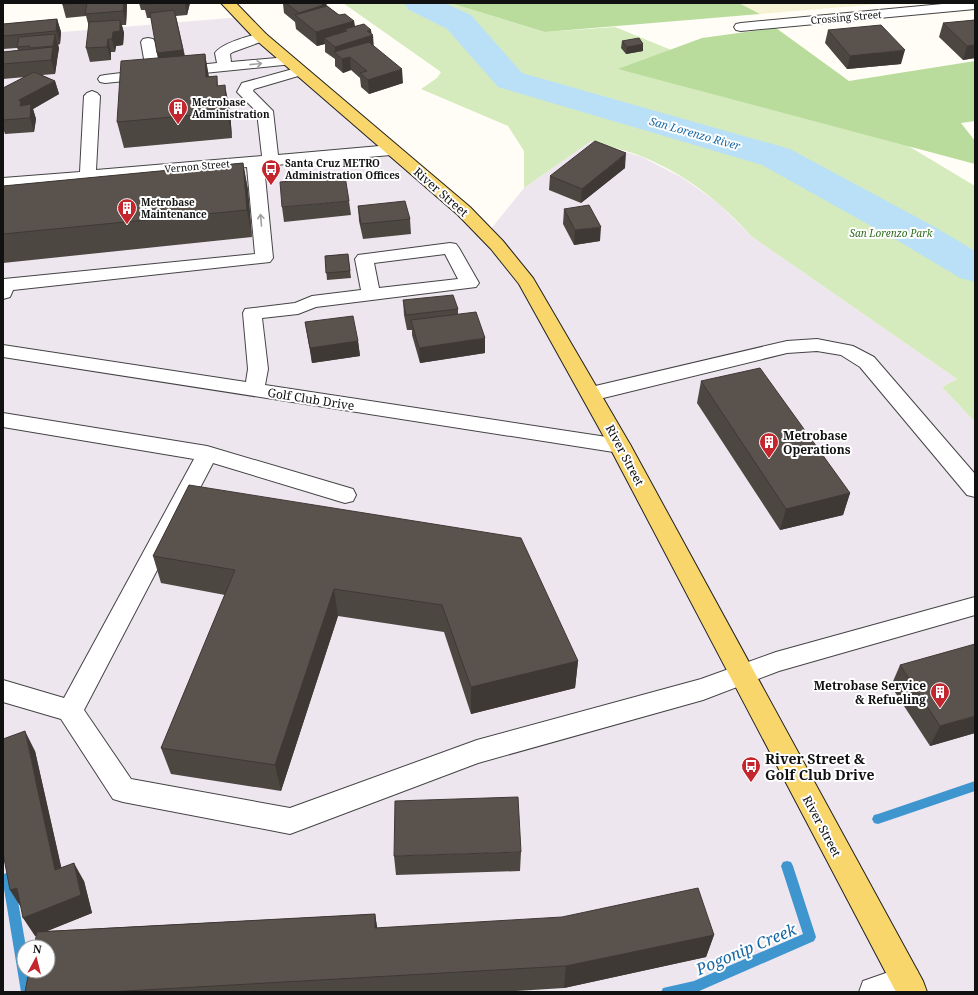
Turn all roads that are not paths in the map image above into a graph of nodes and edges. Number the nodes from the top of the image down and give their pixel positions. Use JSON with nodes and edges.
{"nodes":[{"id":1,"x":228,"y":3,"type":"edge"},
{"id":2,"x":975,"y":5,"type":"edge"},
{"id":3,"x":741,"y":27,"type":"dead end"},
{"id":4,"x":261,"y":37,"type":"junction"},
{"id":5,"x":148,"y":42,"type":"dead end"},
{"id":6,"x":288,"y":61,"type":"junction"},
{"id":7,"x":225,"y":67,"type":"junction"},
{"id":8,"x":300,"y":71,"type":"junction"},
{"id":9,"x":154,"y":75,"type":"junction"},
{"id":10,"x":105,"y":79,"type":"dead end"},
{"id":11,"x":92,"y":96,"type":"dead end"},
{"id":12,"x":391,"y":150,"type":"junction"},
{"id":13,"x":263,"y":160,"type":"junction"},
{"id":14,"x":88,"y":175,"type":"junction"},
{"id":15,"x":3,"y":183,"type":"edge"},
{"id":16,"x":3,"y":293,"type":"edge"},
{"id":17,"x":371,"y":294,"type":"junction"},
{"id":18,"x":3,"y":351,"type":"edge"},
{"id":19,"x":254,"y":390,"type":"junction"},
{"id":20,"x":591,"y":394,"type":"junction"},
{"id":21,"x":3,"y":420,"type":"edge"},
{"id":22,"x":620,"y":446,"type":"junction"},
{"id":23,"x":207,"y":454,"type":"junction"},
{"id":24,"x":975,"y":489,"type":"edge"},
{"id":25,"x":345,"y":496,"type":"dead end"},
{"id":26,"x":975,"y":606,"type":"edge"},
{"id":27,"x":741,"y":674,"type":"junction"},
{"id":28,"x":3,"y":691,"type":"edge"},
{"id":29,"x":70,"y":711,"type":"junction"},
{"id":30,"x":909,"y":987,"type":"edge"},
{"id":31,"x":874,"y":992,"type":"edge"}],
"edges":[{"from":1,"to":4,"type":"main road","name":"River Street"},
{"from":2,"to":3,"type":"street","name":"Crossing Street"},
{"from":4,"to":6,"type":"main road","name":"River Street"},
{"from":4,"to":7,"type":"street"},
{"from":5,"to":9,"type":"street"},
{"from":7,"to":6,"type":"street","one_way":true},
{"from":6,"to":8,"type":"main road","name":"River Street"},
{"from":7,"to":9,"type":"street"},
{"from":8,"to":12,"type":"main road","name":"River Street"},
{"from":8,"to":13,"type":"street"},
{"from":9,"to":10,"type":"street"},
{"from":11,"to":14,"type":"street"},
{"from":12,"to":13,"type":"street","name":"Vernon Street"},
{"from":12,"to":20,"type":"main road","name":"River Street"},
{"from":13,"to":14,"type":"street","name":"Vernon Street"},
{"from":16,"to":13,"type":"street","one_way":true},
{"from":14,"to":15,"type":"street","name":"Vernon Street"},
{"from":17,"to":17,"type":"street"},
{"from":17,"to":19,"type":"street"},
{"from":18,"to":19,"type":"street","name":"Golf Club Drive"},
{"from":19,"to":22,"type":"street","name":"Golf Club Drive"},
{"from":20,"to":22,"type":"main road","name":"River Street"},
{"from":20,"to":24,"type":"street"},
{"from":21,"to":23,"type":"street"},
{"from":22,"to":27,"type":"main road","name":"River Street"},
{"from":23,"to":25,"type":"street"},
{"from":23,"to":29,"type":"street"},
{"from":26,"to":27,"type":"street"},
{"from":27,"to":29,"type":"street"},
{"from":27,"to":30,"type":"main road","name":"River Street"},
{"from":28,"to":29,"type":"street"},
{"from":30,"to":31,"type":"street"}]}
